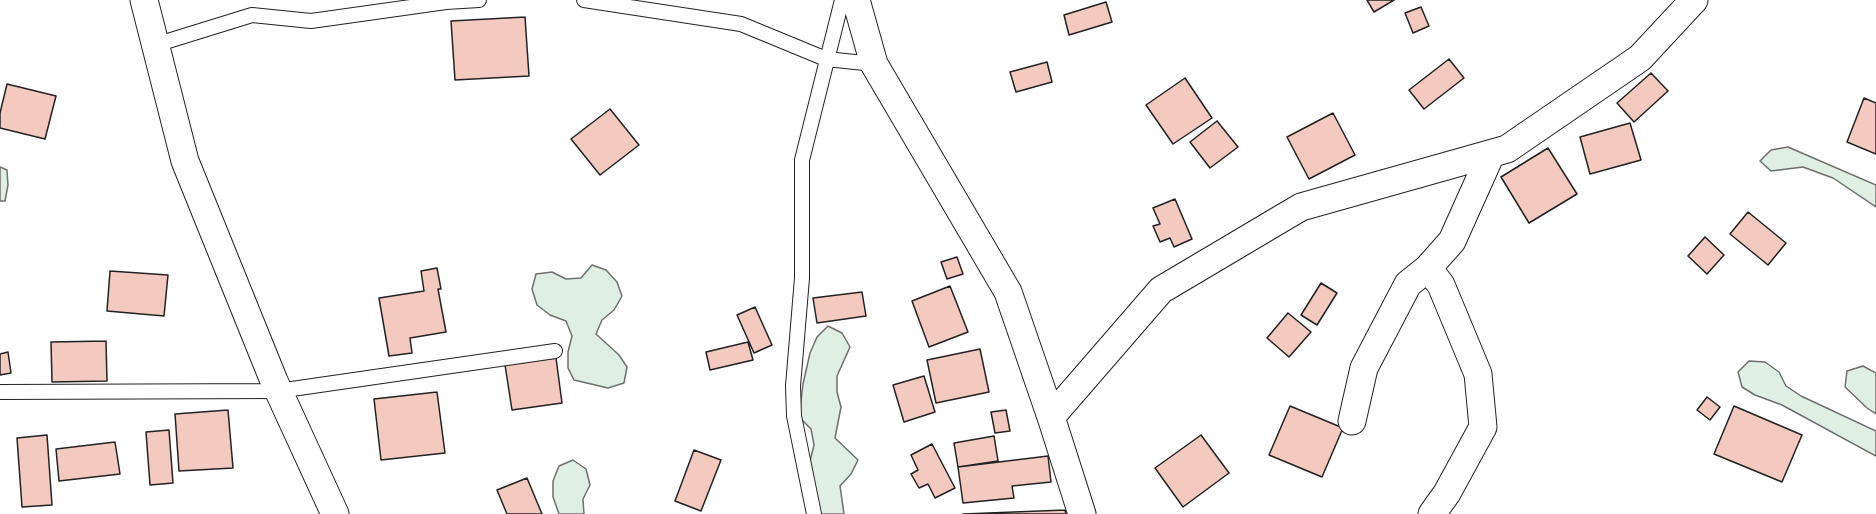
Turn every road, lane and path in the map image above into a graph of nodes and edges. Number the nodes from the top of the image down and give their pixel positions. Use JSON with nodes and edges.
{"nodes":[{"id":1,"x":144,"y":0,"type":"edge"},
{"id":2,"x":470,"y":0,"type":"edge"},
{"id":3,"x":479,"y":0,"type":"edge"},
{"id":4,"x":584,"y":0,"type":"edge"},
{"id":5,"x":842,"y":0,"type":"edge"},
{"id":6,"x":856,"y":0,"type":"edge"},
{"id":7,"x":1694,"y":0,"type":"edge"},
{"id":8,"x":156,"y":45,"type":"junction"},
{"id":9,"x":826,"y":59,"type":"junction"},
{"id":10,"x":874,"y":64,"type":"junction"},
{"id":11,"x":1491,"y":154,"type":"junction"},
{"id":12,"x":1428,"y":268,"type":"junction"},
{"id":13,"x":555,"y":351,"type":"dead end"},
{"id":14,"x":278,"y":391,"type":"junction"},
{"id":15,"x":0,"y":392,"type":"edge"},
{"id":16,"x":1051,"y":417,"type":"junction"},
{"id":17,"x":1352,"y":421,"type":"dead end"},
{"id":18,"x":335,"y":514,"type":"edge"},
{"id":19,"x":813,"y":514,"type":"edge"},
{"id":20,"x":1082,"y":514,"type":"edge"},
{"id":21,"x":1432,"y":514,"type":"edge"}],
"edges":[{"from":1,"to":8,"type":"street"},
{"from":2,"to":3,"type":"lane"},
{"from":2,"to":8,"type":"lane"},
{"from":4,"to":9,"type":"lane"},
{"from":5,"to":9,"type":"lane"},
{"from":6,"to":10,"type":"street"},
{"from":7,"to":11,"type":"street"},
{"from":8,"to":14,"type":"street"},
{"from":9,"to":10,"type":"lane"},
{"from":9,"to":19,"type":"lane"},
{"from":10,"to":16,"type":"street"},
{"from":11,"to":12,"type":"street"},
{"from":11,"to":16,"type":"street"},
{"from":12,"to":17,"type":"street"},
{"from":12,"to":21,"type":"street"},
{"from":13,"to":14,"type":"lane"},
{"from":14,"to":15,"type":"lane"},
{"from":14,"to":18,"type":"street"},
{"from":16,"to":20,"type":"street"}]}
